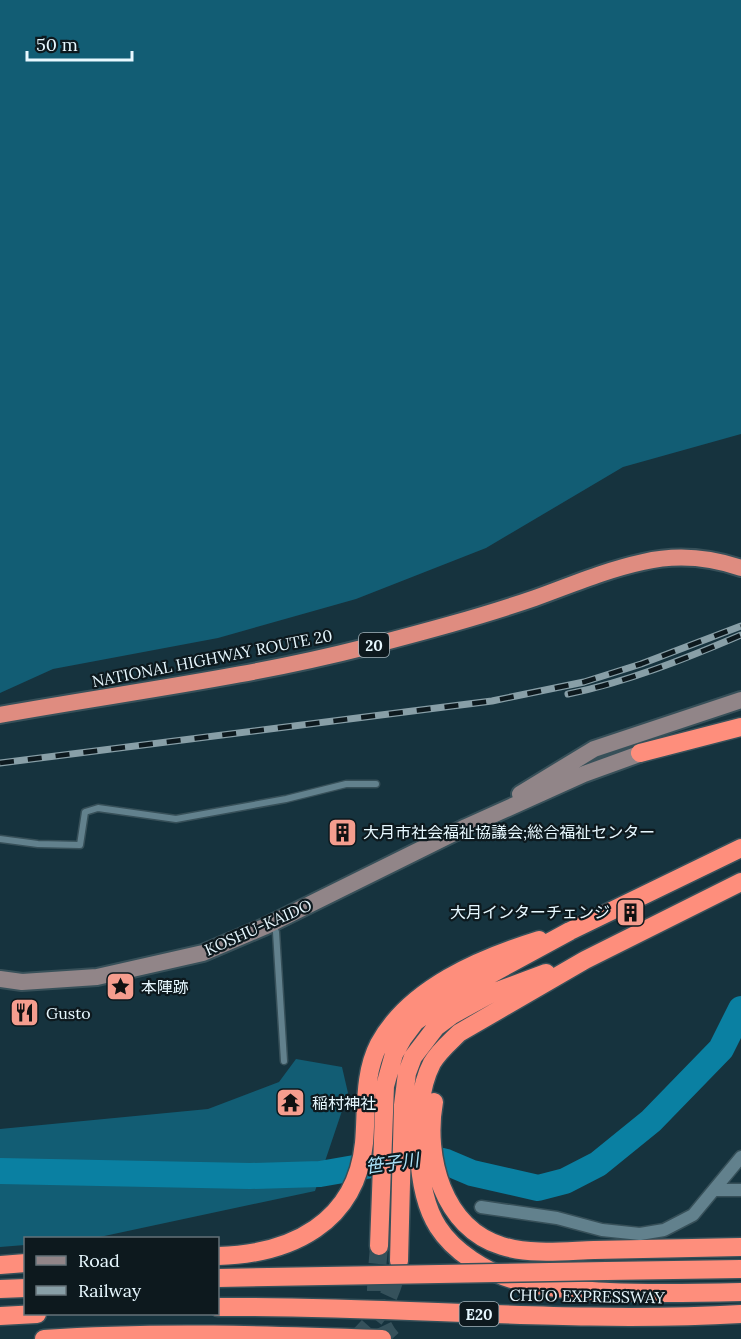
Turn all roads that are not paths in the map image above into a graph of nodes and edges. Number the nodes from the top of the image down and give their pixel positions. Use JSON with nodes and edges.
{"nodes":[{"id":1,"x":741,"y":568,"type":"edge"},
{"id":2,"x":741,"y":700,"type":"edge"},
{"id":3,"x":0,"y":715,"type":"edge"},
{"id":4,"x":741,"y":721,"type":"edge"},
{"id":5,"x":741,"y":727,"type":"edge"},
{"id":6,"x":640,"y":753,"type":"junction"},
{"id":7,"x":376,"y":784,"type":"dead end"},
{"id":8,"x":466,"y":827,"type":"junction"},
{"id":9,"x":0,"y":838,"type":"edge"},
{"id":10,"x":741,"y":848,"type":"edge"},
{"id":11,"x":741,"y":882,"type":"edge"},
{"id":12,"x":273,"y":923,"type":"junction"},
{"id":13,"x":585,"y":960,"type":"junction"},
{"id":14,"x":0,"y":979,"type":"edge"},
{"id":15,"x":284,"y":1061,"type":"dead end"},
{"id":16,"x":374,"y":1103,"type":"junction"},
{"id":17,"x":419,"y":1105,"type":"junction"},
{"id":18,"x":741,"y":1157,"type":"edge"},
{"id":19,"x":714,"y":1190,"type":"junction"},
{"id":20,"x":741,"y":1190,"type":"edge"},
{"id":21,"x":481,"y":1207,"type":"dead end"},
{"id":22,"x":379,"y":1238,"type":"tunnel mouth"},
{"id":23,"x":741,"y":1247,"type":"edge"},
{"id":24,"x":399,"y":1254,"type":"tunnel mouth"},
{"id":25,"x":219,"y":1256,"type":"edge"},
{"id":26,"x":24,"y":1263,"type":"edge"},
{"id":27,"x":0,"y":1264,"type":"edge"},
{"id":28,"x":741,"y":1269,"type":"edge"},
{"id":29,"x":219,"y":1278,"type":"edge"},
{"id":30,"x":24,"y":1288,"type":"edge"},
{"id":31,"x":0,"y":1289,"type":"edge"},
{"id":32,"x":741,"y":1292,"type":"edge"},
{"id":33,"x":219,"y":1307,"type":"edge"},
{"id":34,"x":741,"y":1314,"type":"edge"},
{"id":35,"x":24,"y":1315,"type":"edge"},
{"id":36,"x":0,"y":1316,"type":"edge"},
{"id":37,"x":44,"y":1339,"type":"edge"},
{"id":38,"x":382,"y":1339,"type":"edge"}],
"edges":[{"from":1,"to":3,"type":"highway","name":"NATIONAL HIGHWAY ROUTE 20","number":"20"},
{"from":2,"to":8,"type":"main road","name":"KOSHU-KAIDO"},
{"from":4,"to":6,"type":"main road","name":"KOSHU-KAIDO"},
{"from":5,"to":6,"type":"highway"},
{"from":6,"to":8,"type":"main road","name":"KOSHU-KAIDO"},
{"from":7,"to":9,"type":"lane"},
{"from":8,"to":12,"type":"main road","name":"KOSHU-KAIDO"},
{"from":10,"to":16,"type":"highway"},
{"from":11,"to":13,"type":"highway"},
{"from":12,"to":14,"type":"main road","name":"KOSHU-KAIDO"},
{"from":12,"to":15,"type":"lane"},
{"from":13,"to":17,"type":"highway"},
{"from":13,"to":17,"type":"highway"},
{"from":16,"to":22,"type":"highway"},
{"from":16,"to":25,"type":"highway"},
{"from":17,"to":23,"type":"highway"},
{"from":17,"to":24,"type":"highway"},
{"from":17,"to":32,"type":"highway"},
{"from":18,"to":19,"type":"street"},
{"from":19,"to":20,"type":"street"},
{"from":19,"to":21,"type":"street"},
{"from":26,"to":27,"type":"highway"},
{"from":28,"to":29,"type":"highway","bridge":true},
{"from":30,"to":31,"type":"highway"},
{"from":33,"to":34,"type":"highway","name":"CHUO EXPRESSWAY","number":"E20"},
{"from":35,"to":36,"type":"highway"},
{"from":37,"to":38,"type":"highway"}]}
